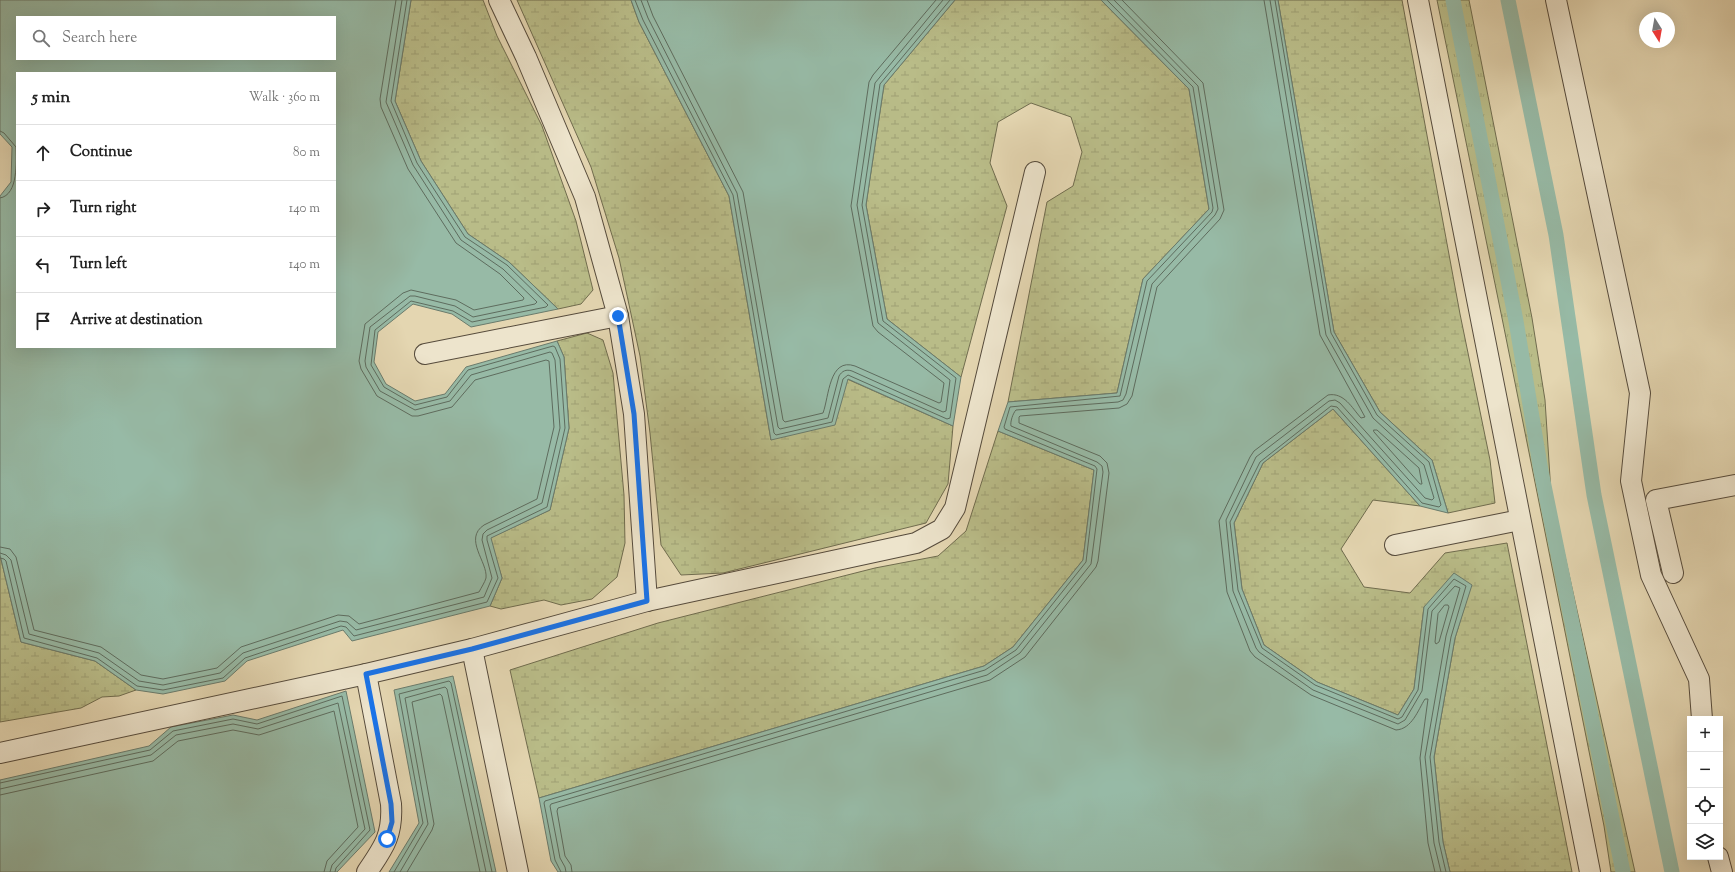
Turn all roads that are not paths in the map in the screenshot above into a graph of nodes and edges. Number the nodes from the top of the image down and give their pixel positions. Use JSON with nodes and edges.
{"nodes":[{"id":1,"x":499,"y":0,"type":"edge"},
{"id":2,"x":1418,"y":0,"type":"edge"},
{"id":3,"x":1556,"y":0,"type":"edge"},
{"id":4,"x":1035,"y":172,"type":"dead end"},
{"id":5,"x":618,"y":316,"type":"junction"},
{"id":6,"x":425,"y":354,"type":"dead end"},
{"id":7,"x":1735,"y":485,"type":"edge"},
{"id":8,"x":1520,"y":520,"type":"junction"},
{"id":9,"x":1395,"y":545,"type":"dead end"},
{"id":10,"x":1673,"y":573,"type":"dead end"},
{"id":11,"x":647,"y":601,"type":"junction"},
{"id":12,"x":472,"y":649,"type":"junction"},
{"id":13,"x":366,"y":674,"type":"junction"},
{"id":14,"x":1702,"y":716,"type":"edge"},
{"id":15,"x":0,"y":753,"type":"edge"},
{"id":16,"x":1719,"y":860,"type":"edge"},
{"id":17,"x":367,"y":872,"type":"edge"},
{"id":18,"x":518,"y":872,"type":"edge"},
{"id":19,"x":1590,"y":872,"type":"edge"},
{"id":20,"x":1722,"y":872,"type":"edge"}],
"edges":[{"from":1,"to":5,"type":"lane"},
{"from":2,"to":8,"type":"lane"},
{"from":3,"to":14,"type":"lane"},
{"from":4,"to":11,"type":"lane"},
{"from":5,"to":6,"type":"lane"},
{"from":5,"to":11,"type":"lane"},
{"from":7,"to":10,"type":"lane"},
{"from":8,"to":9,"type":"lane"},
{"from":8,"to":19,"type":"lane"},
{"from":11,"to":12,"type":"lane"},
{"from":12,"to":13,"type":"lane"},
{"from":12,"to":18,"type":"lane"},
{"from":13,"to":15,"type":"lane"},
{"from":13,"to":17,"type":"lane"},
{"from":16,"to":20,"type":"lane"}]}
